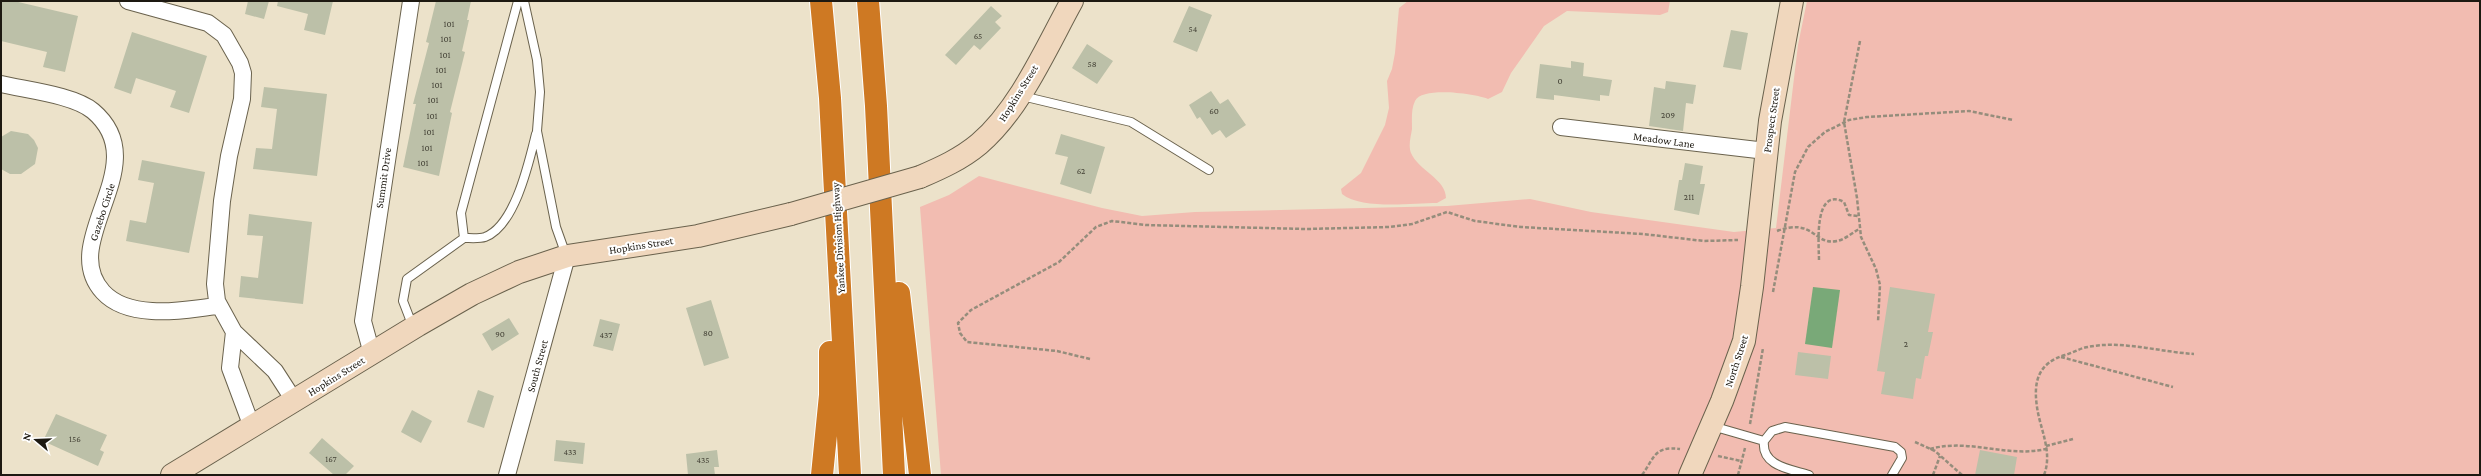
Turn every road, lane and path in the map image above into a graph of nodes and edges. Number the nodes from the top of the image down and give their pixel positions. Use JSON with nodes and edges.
{"nodes":[{"id":1,"x":128,"y":1,"type":"edge"},
{"id":2,"x":411,"y":1,"type":"edge"},
{"id":3,"x":518,"y":1,"type":"edge"},
{"id":4,"x":524,"y":1,"type":"edge"},
{"id":5,"x":821,"y":1,"type":"edge"},
{"id":6,"x":868,"y":1,"type":"edge"},
{"id":7,"x":1072,"y":1,"type":"edge"},
{"id":8,"x":1792,"y":1,"type":"edge"},
{"id":9,"x":1860,"y":41,"type":"dead end"},
{"id":10,"x":1,"y":84,"type":"edge"},
{"id":11,"x":1019,"y":96,"type":"junction"},
{"id":12,"x":876,"y":106,"type":"junction"},
{"id":13,"x":2013,"y":120,"type":"dead end"},
{"id":14,"x":1844,"y":122,"type":"junction"},
{"id":15,"x":1562,"y":127,"type":"dead end"},
{"id":16,"x":537,"y":131,"type":"junction"},
{"id":17,"x":832,"y":131,"type":"junction"},
{"id":18,"x":1766,"y":151,"type":"junction"},
{"id":19,"x":1209,"y":170,"type":"dead end"},
{"id":20,"x":1858,"y":216,"type":"junction"},
{"id":21,"x":1784,"y":229,"type":"junction"},
{"id":22,"x":1859,"y":229,"type":"junction"},
{"id":23,"x":1819,"y":236,"type":"junction"},
{"id":24,"x":464,"y":238,"type":"junction"},
{"id":25,"x":1756,"y":239,"type":"junction"},
{"id":26,"x":566,"y":256,"type":"junction"},
{"id":27,"x":1819,"y":260,"type":"dead end"},
{"id":28,"x":1772,"y":299,"type":"dead end"},
{"id":29,"x":218,"y":306,"type":"junction"},
{"id":30,"x":1878,"y":322,"type":"dead end"},
{"id":31,"x":413,"y":328,"type":"junction"},
{"id":32,"x":234,"y":332,"type":"junction"},
{"id":33,"x":1764,"y":343,"type":"dead end"},
{"id":34,"x":372,"y":354,"type":"junction"},
{"id":35,"x":2194,"y":354,"type":"dead end"},
{"id":36,"x":2059,"y":357,"type":"junction"},
{"id":37,"x":1090,"y":359,"type":"dead end"},
{"id":38,"x":2173,"y":386,"type":"dead end"},
{"id":39,"x":294,"y":402,"type":"junction"},
{"id":40,"x":1711,"y":426,"type":"junction"},
{"id":41,"x":252,"y":427,"type":"junction"},
{"id":42,"x":1748,"y":437,"type":"junction"},
{"id":43,"x":2073,"y":439,"type":"dead end"},
{"id":44,"x":1764,"y":441,"type":"junction"},
{"id":45,"x":1915,"y":442,"type":"dead end"},
{"id":46,"x":2046,"y":448,"type":"junction"},
{"id":47,"x":1930,"y":449,"type":"junction"},
{"id":48,"x":1940,"y":456,"type":"junction"},
{"id":49,"x":172,"y":475,"type":"edge"},
{"id":50,"x":507,"y":475,"type":"edge"},
{"id":51,"x":822,"y":475,"type":"edge"},
{"id":52,"x":850,"y":475,"type":"edge"},
{"id":53,"x":894,"y":475,"type":"edge"},
{"id":54,"x":920,"y":475,"type":"edge"},
{"id":55,"x":1690,"y":475,"type":"edge"},
{"id":56,"x":1738,"y":475,"type":"edge"},
{"id":57,"x":1808,"y":475,"type":"edge"},
{"id":58,"x":1892,"y":475,"type":"edge"},
{"id":59,"x":1933,"y":475,"type":"edge"},
{"id":60,"x":1962,"y":475,"type":"edge"},
{"id":61,"x":2044,"y":475,"type":"edge"}],
"edges":[{"from":1,"to":29,"type":"street"},
{"from":2,"to":34,"type":"street","name":"Summit Drive"},
{"from":3,"to":24,"type":"lane"},
{"from":4,"to":16,"type":"lane"},
{"from":5,"to":17,"type":"highway","name":"Yankee Division Highway"},
{"from":6,"to":12,"type":"highway"},
{"from":7,"to":11,"type":"main road","name":"Hopkins Street"},
{"from":8,"to":18,"type":"main road","name":"Prospect Street"},
{"from":9,"to":14,"type":"path"},
{"from":10,"to":29,"type":"street","name":"Gazebo Circle"},
{"from":11,"to":19,"type":"lane"},
{"from":11,"to":26,"type":"main road","name":"Hopkins Street","bridge":true},
{"from":12,"to":53,"type":"highway"},
{"from":12,"to":54,"type":"highway"},
{"from":13,"to":14,"type":"path"},
{"from":14,"to":20,"type":"path"},
{"from":14,"to":21,"type":"path"},
{"from":15,"to":18,"type":"street","name":"Meadow Lane"},
{"from":16,"to":24,"type":"lane"},
{"from":16,"to":26,"type":"lane"},
{"from":17,"to":51,"type":"highway"},
{"from":17,"to":52,"type":"highway","name":"Yankee Division Highway"},
{"from":18,"to":25,"type":"main road","name":"Prospect Street"},
{"from":20,"to":22,"type":"path"},
{"from":20,"to":23,"type":"path"},
{"from":21,"to":23,"type":"path"},
{"from":21,"to":25,"type":"path"},
{"from":21,"to":28,"type":"path"},
{"from":22,"to":23,"type":"path"},
{"from":22,"to":30,"type":"path"},
{"from":23,"to":27,"type":"path"},
{"from":24,"to":31,"type":"lane"},
{"from":25,"to":37,"type":"path"},
{"from":25,"to":40,"type":"main road","name":"North Street"},
{"from":26,"to":31,"type":"main road","name":"Hopkins Street"},
{"from":26,"to":50,"type":"street","name":"South Street"},
{"from":29,"to":32,"type":"street"},
{"from":31,"to":34,"type":"main road","name":"Hopkins Street"},
{"from":32,"to":39,"type":"street"},
{"from":32,"to":41,"type":"street"},
{"from":33,"to":42,"type":"path"},
{"from":34,"to":39,"type":"main road","name":"Hopkins Street"},
{"from":35,"to":36,"type":"path"},
{"from":36,"to":38,"type":"path"},
{"from":36,"to":46,"type":"path"},
{"from":39,"to":41,"type":"main road","name":"Hopkins Street"},
{"from":40,"to":42,"type":"lane"},
{"from":40,"to":55,"type":"main road","name":"North Street"},
{"from":41,"to":49,"type":"main road","name":"Hopkins Street"},
{"from":42,"to":44,"type":"lane"},
{"from":42,"to":56,"type":"path"},
{"from":43,"to":46,"type":"path"},
{"from":44,"to":57,"type":"lane"},
{"from":44,"to":58,"type":"lane"},
{"from":45,"to":47,"type":"path"},
{"from":46,"to":47,"type":"path"},
{"from":46,"to":61,"type":"path"},
{"from":47,"to":48,"type":"path"},
{"from":48,"to":59,"type":"path"},
{"from":48,"to":60,"type":"path"}]}
